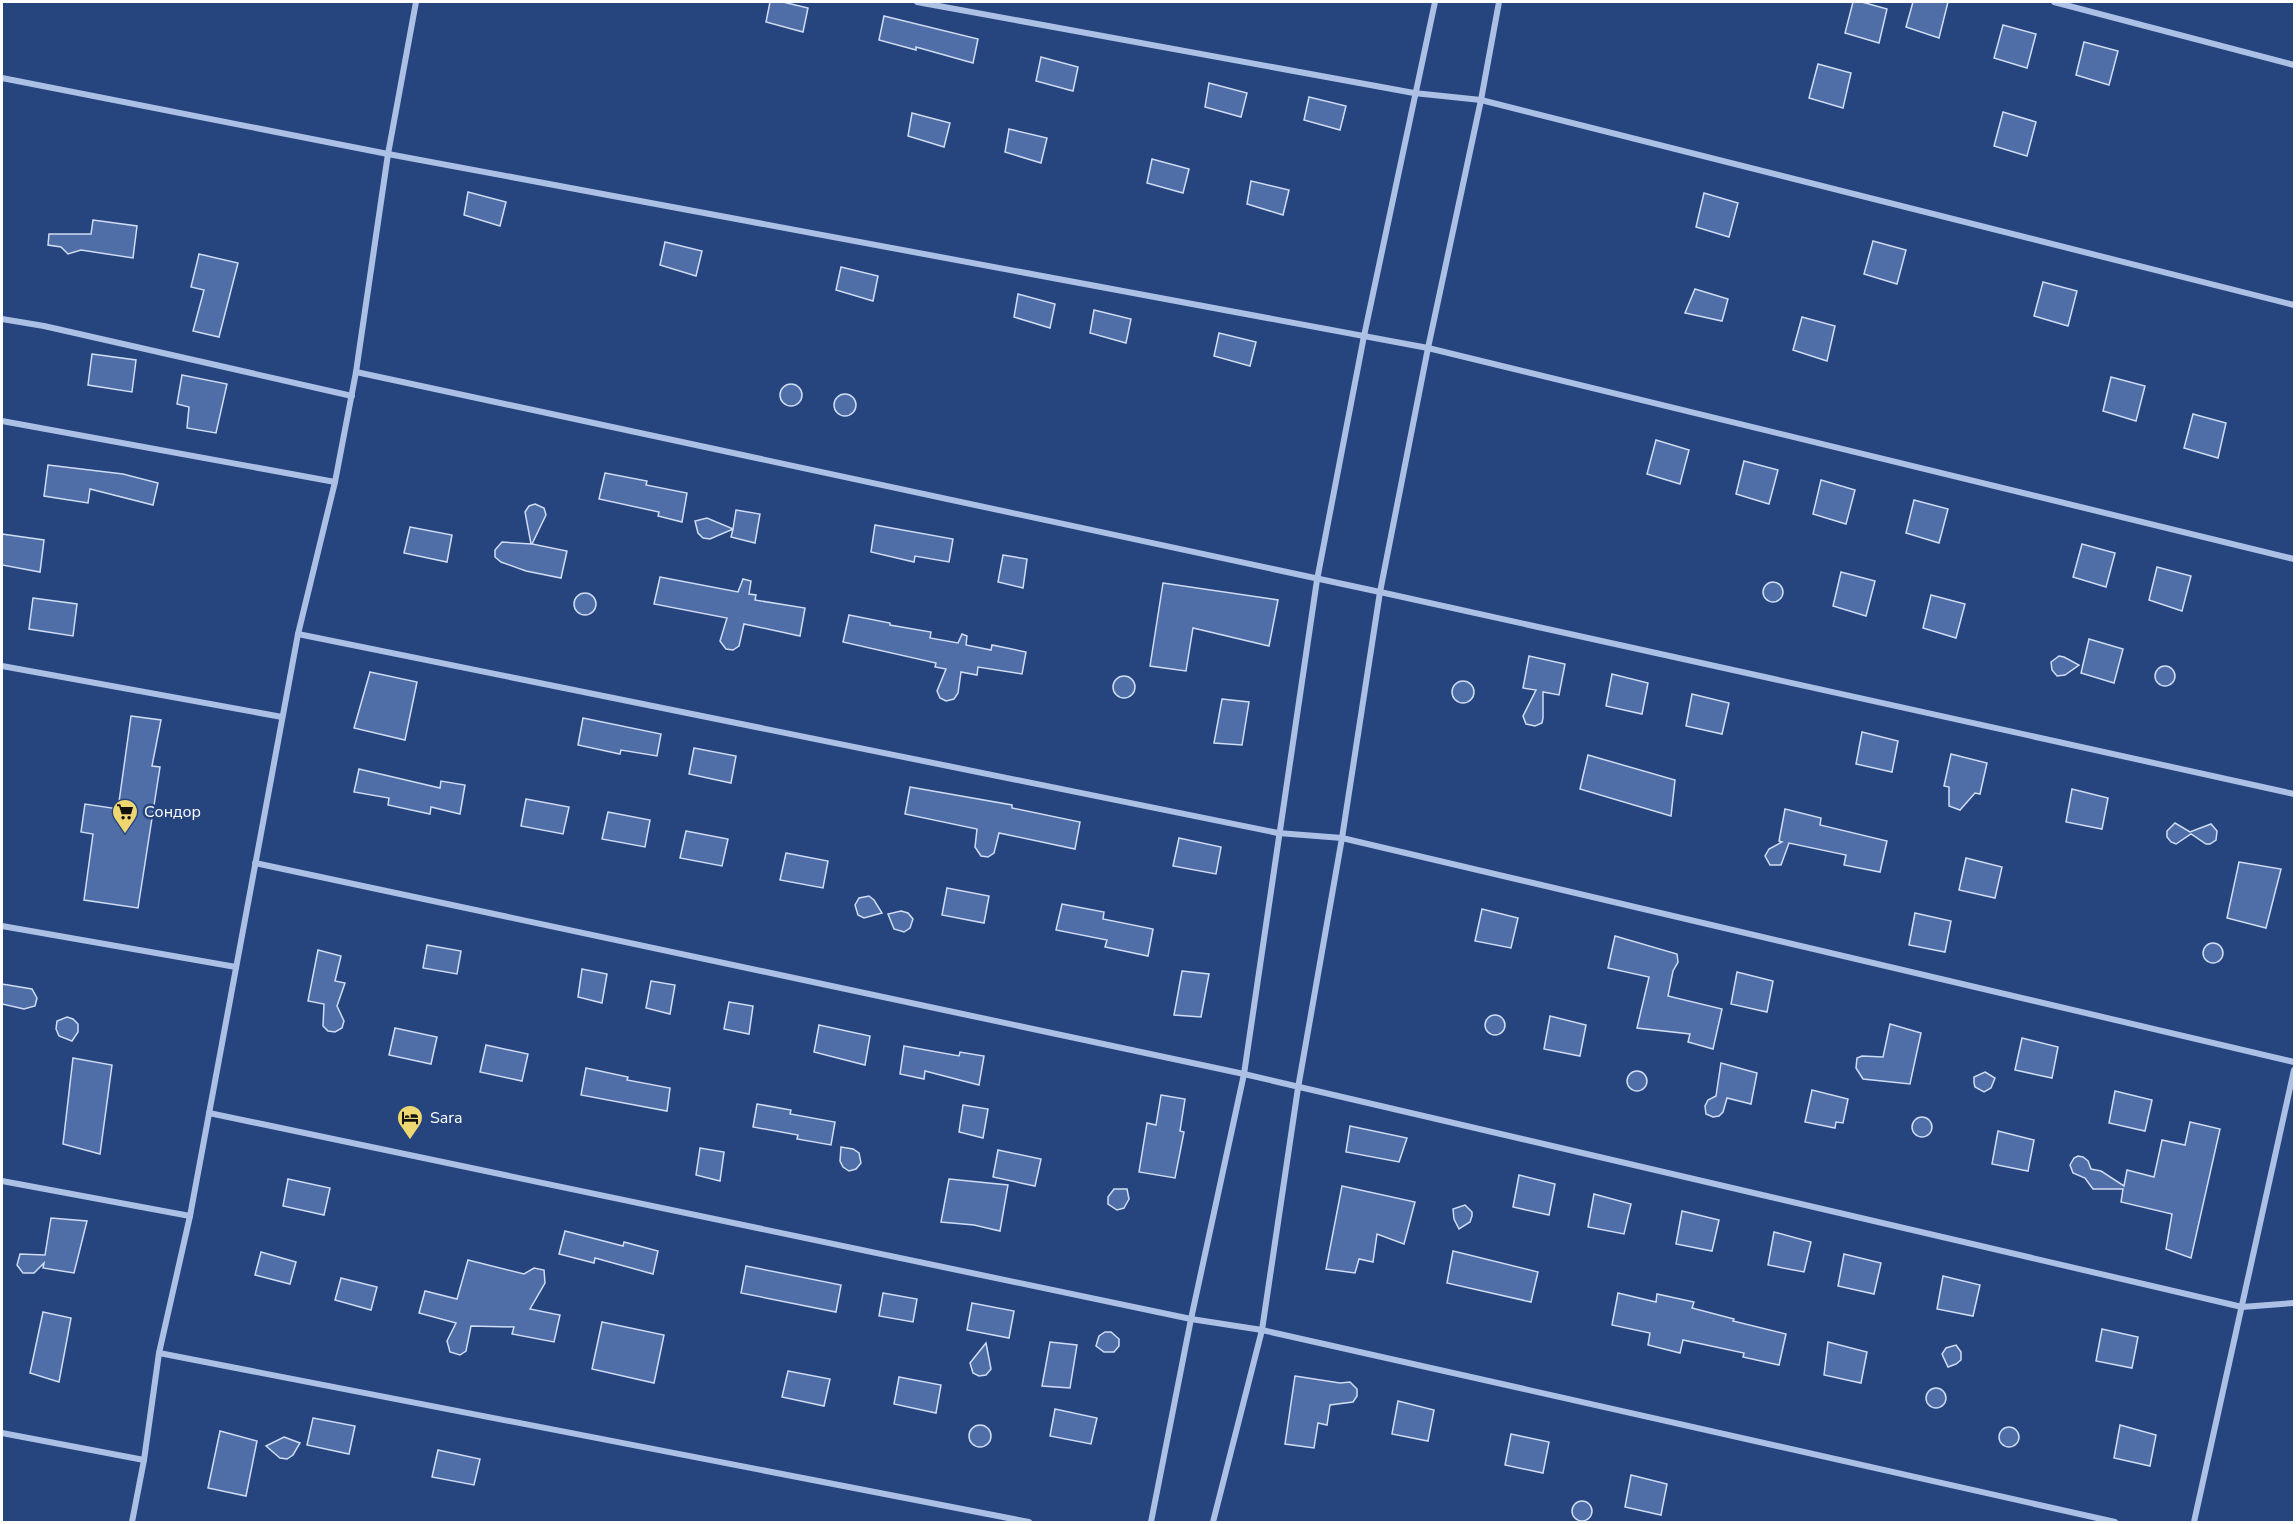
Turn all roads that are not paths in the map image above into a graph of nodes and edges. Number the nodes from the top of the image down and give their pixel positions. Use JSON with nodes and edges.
{"nodes":[{"id":1,"x":416,"y":2,"type":"edge"},
{"id":2,"x":917,"y":2,"type":"edge"},
{"id":3,"x":1435,"y":2,"type":"edge"},
{"id":4,"x":1499,"y":2,"type":"edge"},
{"id":5,"x":2054,"y":2,"type":"edge"},
{"id":6,"x":2295,"y":65,"type":"edge"},
{"id":7,"x":2,"y":78,"type":"edge"},
{"id":8,"x":1414,"y":93,"type":"junction"},
{"id":9,"x":1481,"y":100,"type":"junction"},
{"id":10,"x":388,"y":154,"type":"junction"},
{"id":11,"x":2295,"y":305,"type":"edge"},
{"id":12,"x":2,"y":319,"type":"edge"},
{"id":13,"x":1364,"y":336,"type":"junction"},
{"id":14,"x":1428,"y":348,"type":"junction"},
{"id":15,"x":356,"y":372,"type":"junction"},
{"id":16,"x":352,"y":396,"type":"junction"},
{"id":17,"x":2,"y":421,"type":"edge"},
{"id":18,"x":335,"y":482,"type":"junction"},
{"id":19,"x":2295,"y":559,"type":"edge"},
{"id":20,"x":1317,"y":580,"type":"junction"},
{"id":21,"x":1380,"y":592,"type":"junction"},
{"id":22,"x":298,"y":634,"type":"junction"},
{"id":23,"x":2,"y":666,"type":"edge"},
{"id":24,"x":282,"y":717,"type":"junction"},
{"id":25,"x":2295,"y":794,"type":"edge"},
{"id":26,"x":1278,"y":833,"type":"junction"},
{"id":27,"x":1342,"y":838,"type":"junction"},
{"id":28,"x":255,"y":863,"type":"junction"},
{"id":29,"x":2,"y":926,"type":"edge"},
{"id":30,"x":236,"y":967,"type":"junction"},
{"id":31,"x":2295,"y":1062,"type":"edge"},
{"id":32,"x":2295,"y":1070,"type":"edge"},
{"id":33,"x":1244,"y":1074,"type":"junction"},
{"id":34,"x":1298,"y":1088,"type":"junction"},
{"id":35,"x":209,"y":1113,"type":"junction"},
{"id":36,"x":2,"y":1181,"type":"edge"},
{"id":37,"x":189,"y":1216,"type":"junction"},
{"id":38,"x":2295,"y":1303,"type":"edge"},
{"id":39,"x":2242,"y":1307,"type":"junction"},
{"id":40,"x":1191,"y":1319,"type":"junction"},
{"id":41,"x":1262,"y":1330,"type":"junction"},
{"id":42,"x":159,"y":1353,"type":"junction"},
{"id":43,"x":2,"y":1433,"type":"edge"},
{"id":44,"x":144,"y":1460,"type":"junction"},
{"id":45,"x":132,"y":1522,"type":"edge"},
{"id":46,"x":1029,"y":1522,"type":"edge"},
{"id":47,"x":1151,"y":1522,"type":"edge"},
{"id":48,"x":1213,"y":1522,"type":"edge"},
{"id":49,"x":2115,"y":1522,"type":"edge"},
{"id":50,"x":2194,"y":1522,"type":"edge"}],
"edges":[{"from":1,"to":10,"type":"street"},
{"from":2,"to":8,"type":"street"},
{"from":3,"to":8,"type":"street"},
{"from":4,"to":9,"type":"street"},
{"from":5,"to":6,"type":"street"},
{"from":7,"to":10,"type":"street"},
{"from":8,"to":9,"type":"street"},
{"from":8,"to":13,"type":"street"},
{"from":9,"to":11,"type":"street"},
{"from":9,"to":14,"type":"street"},
{"from":10,"to":13,"type":"street"},
{"from":10,"to":15,"type":"street"},
{"from":12,"to":16,"type":"street"},
{"from":13,"to":14,"type":"street"},
{"from":13,"to":20,"type":"street"},
{"from":14,"to":19,"type":"street"},
{"from":14,"to":21,"type":"street"},
{"from":15,"to":16,"type":"street"},
{"from":15,"to":20,"type":"street"},
{"from":16,"to":18,"type":"street"},
{"from":17,"to":18,"type":"street"},
{"from":18,"to":22,"type":"street"},
{"from":20,"to":21,"type":"street"},
{"from":20,"to":26,"type":"street"},
{"from":21,"to":25,"type":"street"},
{"from":21,"to":27,"type":"street"},
{"from":22,"to":24,"type":"street"},
{"from":22,"to":26,"type":"street"},
{"from":23,"to":24,"type":"street"},
{"from":24,"to":28,"type":"street"},
{"from":26,"to":27,"type":"street"},
{"from":26,"to":33,"type":"street"},
{"from":27,"to":31,"type":"street"},
{"from":27,"to":34,"type":"street"},
{"from":28,"to":30,"type":"street"},
{"from":28,"to":33,"type":"street"},
{"from":29,"to":30,"type":"street"},
{"from":30,"to":35,"type":"street"},
{"from":32,"to":39,"type":"street"},
{"from":33,"to":34,"type":"street"},
{"from":33,"to":40,"type":"street"},
{"from":34,"to":39,"type":"street"},
{"from":34,"to":41,"type":"street"},
{"from":35,"to":37,"type":"street"},
{"from":35,"to":40,"type":"street"},
{"from":36,"to":37,"type":"street"},
{"from":37,"to":42,"type":"street"},
{"from":38,"to":39,"type":"street"},
{"from":39,"to":50,"type":"street"},
{"from":40,"to":41,"type":"street"},
{"from":40,"to":47,"type":"street"},
{"from":41,"to":48,"type":"street"},
{"from":41,"to":49,"type":"street"},
{"from":42,"to":44,"type":"street"},
{"from":42,"to":46,"type":"street"},
{"from":43,"to":44,"type":"street"},
{"from":44,"to":45,"type":"street"}]}
